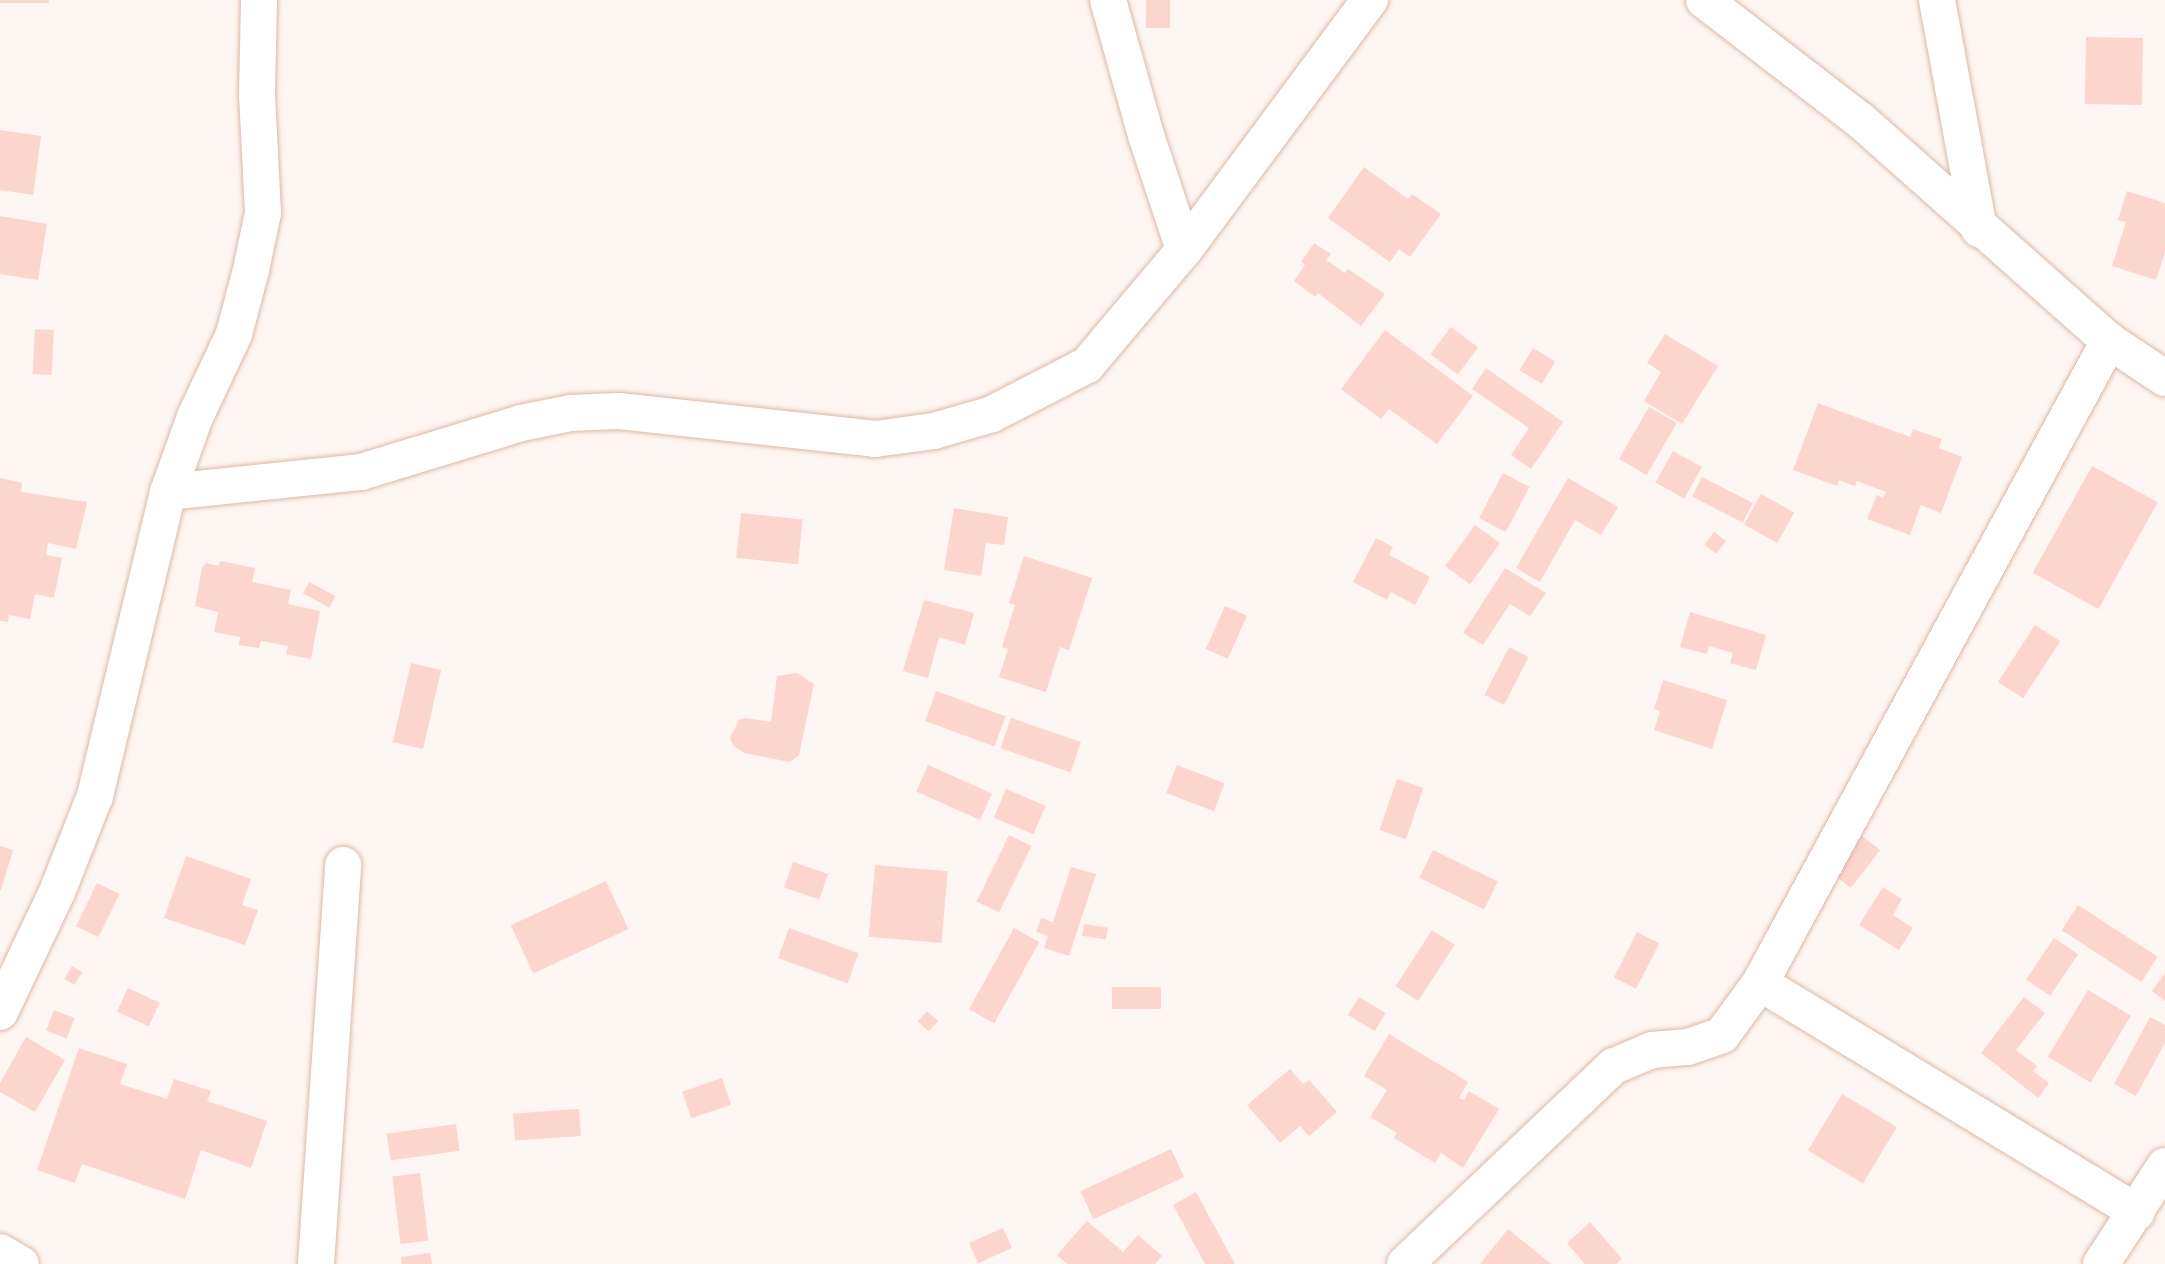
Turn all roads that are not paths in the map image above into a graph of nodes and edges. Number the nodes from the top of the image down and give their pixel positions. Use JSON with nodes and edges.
{"nodes":[{"id":1,"x":259,"y":0,"type":"edge"},
{"id":2,"x":1108,"y":0,"type":"edge"},
{"id":3,"x":1370,"y":0,"type":"edge"},
{"id":4,"x":1704,"y":0,"type":"edge"},
{"id":5,"x":1937,"y":0,"type":"edge"},
{"id":6,"x":1979,"y":229,"type":"junction"},
{"id":7,"x":1184,"y":250,"type":"junction"},
{"id":8,"x":2109,"y":341,"type":"junction"},
{"id":9,"x":2165,"y":378,"type":"edge"},
{"id":10,"x":168,"y":492,"type":"junction"},
{"id":11,"x":343,"y":865,"type":"dead end"},
{"id":12,"x":1760,"y":983,"type":"junction"},
{"id":13,"x":0,"y":1012,"type":"edge"},
{"id":14,"x":2165,"y":1166,"type":"edge"},
{"id":15,"x":2137,"y":1212,"type":"junction"},
{"id":16,"x":0,"y":1252,"type":"edge"},
{"id":17,"x":21,"y":1264,"type":"edge"},
{"id":18,"x":316,"y":1264,"type":"edge"},
{"id":19,"x":1405,"y":1264,"type":"edge"},
{"id":20,"x":2101,"y":1264,"type":"edge"}],
"edges":[{"from":1,"to":10,"type":"street"},
{"from":2,"to":7,"type":"street"},
{"from":3,"to":7,"type":"street"},
{"from":4,"to":6,"type":"street"},
{"from":5,"to":6,"type":"street"},
{"from":6,"to":8,"type":"street"},
{"from":7,"to":10,"type":"street"},
{"from":8,"to":9,"type":"street"},
{"from":8,"to":12,"type":"street"},
{"from":10,"to":13,"type":"street"},
{"from":11,"to":18,"type":"street"},
{"from":12,"to":15,"type":"street"},
{"from":12,"to":19,"type":"street"},
{"from":14,"to":15,"type":"street"},
{"from":15,"to":20,"type":"street"},
{"from":16,"to":17,"type":"street"}]}
